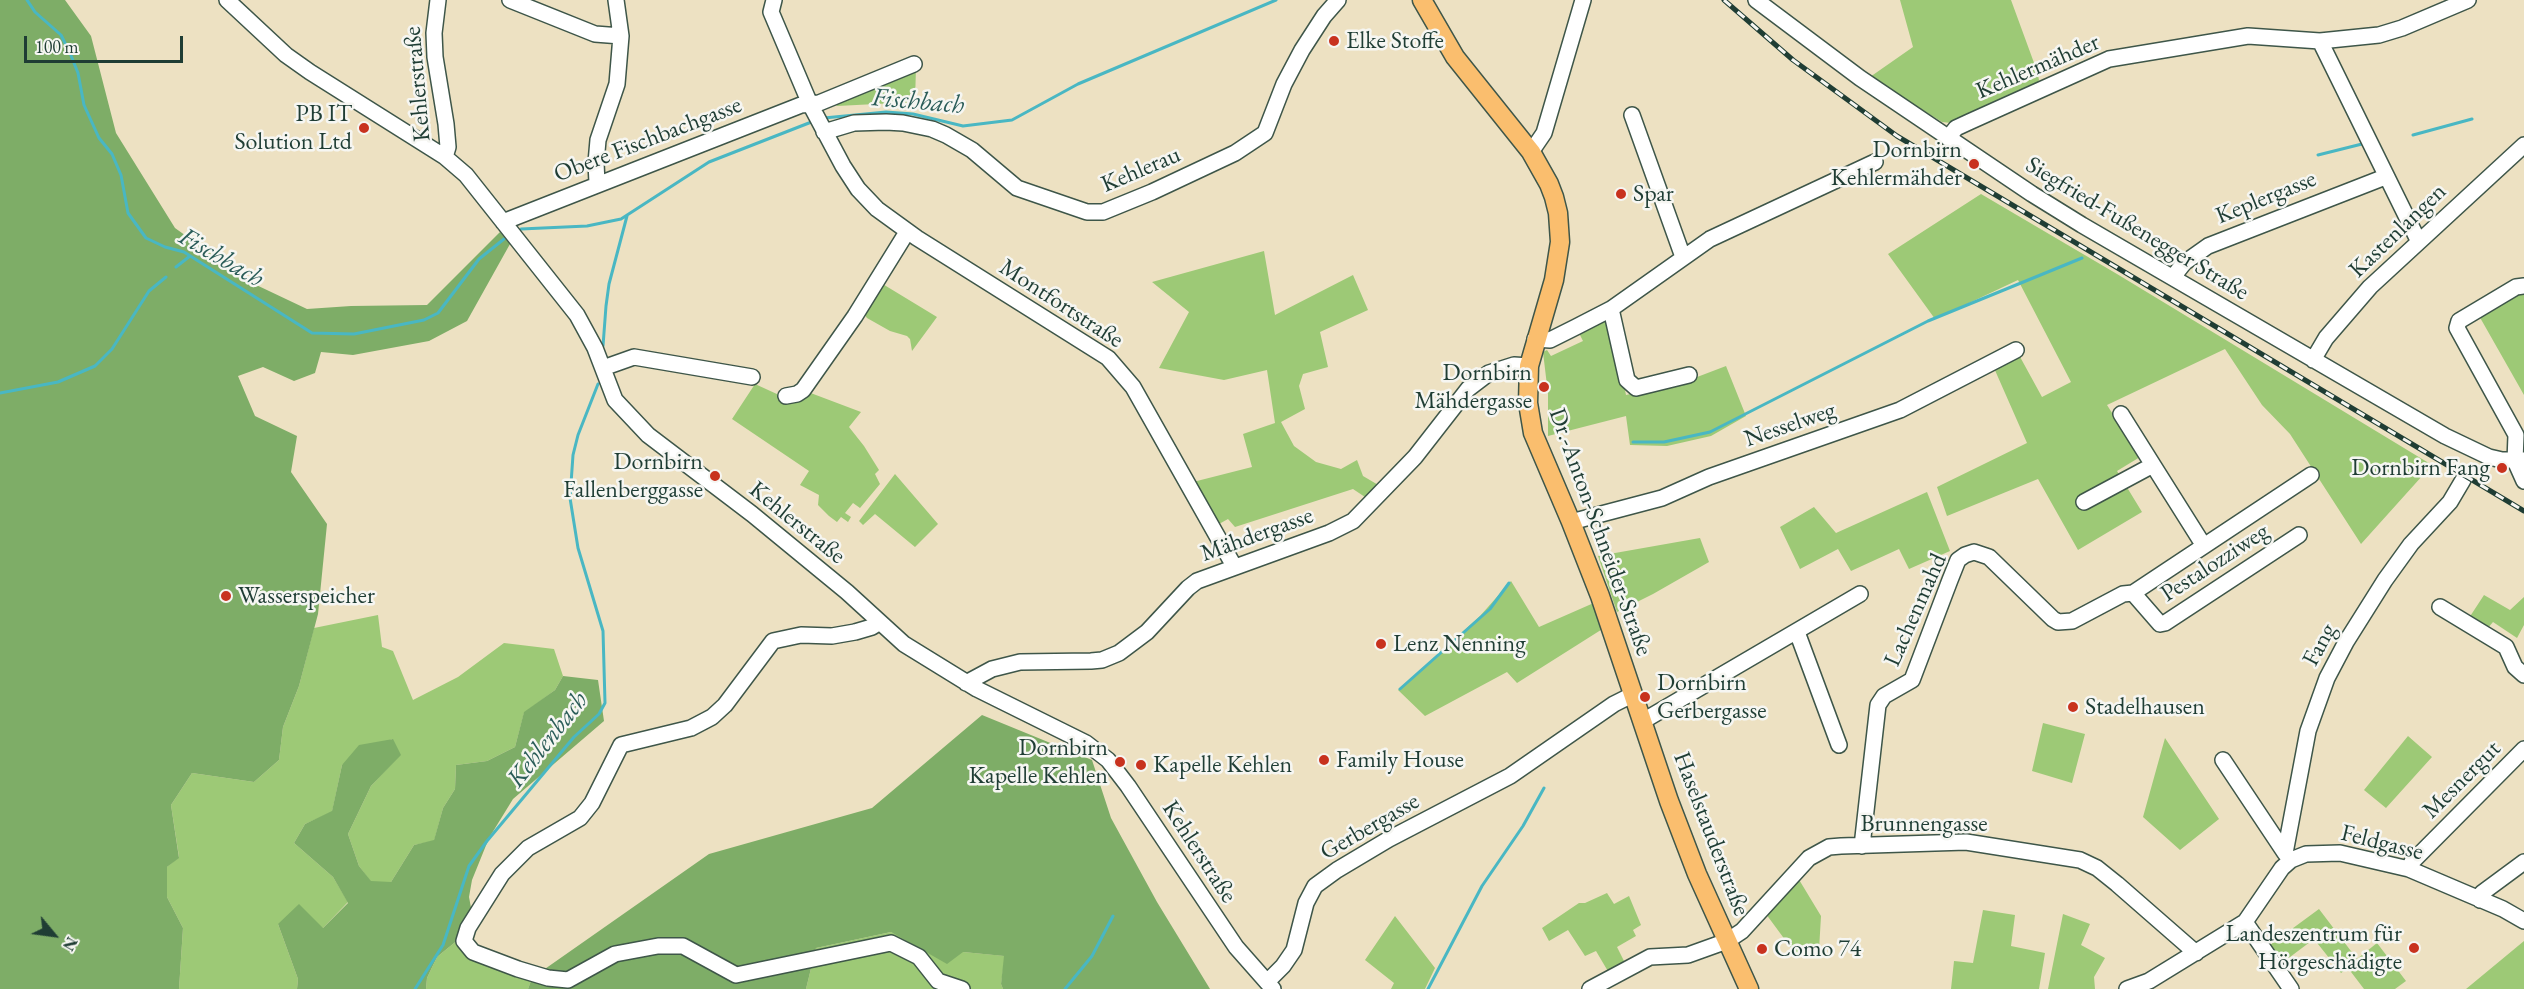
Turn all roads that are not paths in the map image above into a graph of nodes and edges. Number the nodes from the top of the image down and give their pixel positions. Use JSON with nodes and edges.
{"nodes":[{"id":1,"x":227,"y":0,"type":"edge"},
{"id":2,"x":438,"y":0,"type":"edge"},
{"id":3,"x":510,"y":0,"type":"edge"},
{"id":4,"x":616,"y":0,"type":"edge"},
{"id":5,"x":774,"y":0,"type":"edge"},
{"id":6,"x":1338,"y":0,"type":"edge"},
{"id":7,"x":1583,"y":0,"type":"edge"},
{"id":8,"x":1756,"y":0,"type":"edge"},
{"id":9,"x":2468,"y":0,"type":"edge"},
{"id":10,"x":1424,"y":1,"type":"edge"},
{"id":11,"x":621,"y":36,"type":"junction"},
{"id":12,"x":2320,"y":41,"type":"junction"},
{"id":13,"x":914,"y":64,"type":"dead end"},
{"id":14,"x":812,"y":109,"type":"junction"},
{"id":15,"x":1632,"y":115,"type":"dead end"},
{"id":16,"x":823,"y":130,"type":"junction"},
{"id":17,"x":1947,"y":138,"type":"junction"},
{"id":18,"x":2524,"y":145,"type":"edge"},
{"id":19,"x":1531,"y":152,"type":"junction"},
{"id":20,"x":445,"y":157,"type":"junction"},
{"id":21,"x":1875,"y":162,"type":"dead end"},
{"id":22,"x":2385,"y":177,"type":"junction"},
{"id":23,"x":597,"y":183,"type":"junction"},
{"id":24,"x":503,"y":222,"type":"junction"},
{"id":25,"x":907,"y":232,"type":"junction"},
{"id":26,"x":2418,"y":240,"type":"junction"},
{"id":27,"x":1683,"y":257,"type":"junction"},
{"id":28,"x":2172,"y":277,"type":"junction"},
{"id":29,"x":2524,"y":286,"type":"edge"},
{"id":30,"x":1611,"y":309,"type":"junction"},
{"id":31,"x":1535,"y":339,"type":"junction"},
{"id":32,"x":2016,"y":350,"type":"dead end"},
{"id":33,"x":2313,"y":360,"type":"junction"},
{"id":34,"x":1529,"y":366,"type":"junction"},
{"id":35,"x":603,"y":368,"type":"junction"},
{"id":36,"x":1689,"y":375,"type":"dead end"},
{"id":37,"x":752,"y":377,"type":"dead end"},
{"id":38,"x":786,"y":396,"type":"dead end"},
{"id":39,"x":2121,"y":414,"type":"dead end"},
{"id":40,"x":2519,"y":460,"type":"edge"},
{"id":41,"x":2153,"y":465,"type":"junction"},
{"id":42,"x":2311,"y":475,"type":"dead end"},
{"id":43,"x":2463,"y":480,"type":"tunnel mouth"},
{"id":44,"x":2524,"y":481,"type":"edge"},
{"id":45,"x":2084,"y":502,"type":"dead end"},
{"id":46,"x":1571,"y":522,"type":"junction"},
{"id":47,"x":2299,"y":535,"type":"dead end"},
{"id":48,"x":2204,"y":546,"type":"junction"},
{"id":49,"x":1234,"y":566,"type":"junction"},
{"id":50,"x":2133,"y":593,"type":"junction"},
{"id":51,"x":1860,"y":594,"type":"dead end"},
{"id":52,"x":2440,"y":607,"type":"dead end"},
{"id":53,"x":880,"y":622,"type":"junction"},
{"id":54,"x":1797,"y":632,"type":"junction"},
{"id":55,"x":2524,"y":675,"type":"edge"},
{"id":56,"x":966,"y":683,"type":"junction"},
{"id":57,"x":1634,"y":694,"type":"junction"},
{"id":58,"x":1642,"y":721,"type":"junction"},
{"id":59,"x":1839,"y":745,"type":"dead end"},
{"id":60,"x":2524,"y":749,"type":"edge"},
{"id":61,"x":2223,"y":760,"type":"dead end"},
{"id":62,"x":1862,"y":846,"type":"junction"},
{"id":63,"x":2288,"y":857,"type":"junction"},
{"id":64,"x":2524,"y":862,"type":"edge"},
{"id":65,"x":2409,"y":869,"type":"junction"},
{"id":66,"x":2480,"y":900,"type":"junction"},
{"id":67,"x":2524,"y":921,"type":"edge"},
{"id":68,"x":2245,"y":922,"type":"junction"},
{"id":69,"x":1727,"y":941,"type":"junction"},
{"id":70,"x":2196,"y":953,"type":"junction"},
{"id":71,"x":1270,"y":985,"type":"edge"},
{"id":72,"x":962,"y":989,"type":"edge"},
{"id":73,"x":1590,"y":989,"type":"edge"},
{"id":74,"x":1749,"y":989,"type":"edge"},
{"id":75,"x":2127,"y":989,"type":"edge"},
{"id":76,"x":2291,"y":989,"type":"edge"}],
"edges":[{"from":1,"to":20,"type":"street"},
{"from":2,"to":20,"type":"street","name":"Kehlerstraße"},
{"from":3,"to":11,"type":"street"},
{"from":4,"to":11,"type":"street"},
{"from":5,"to":14,"type":"street"},
{"from":6,"to":16,"type":"street","name":"Kehlerau"},
{"from":7,"to":19,"type":"street"},
{"from":8,"to":17,"type":"street","name":"Siegfried-Fußenegger Straße"},
{"from":9,"to":12,"type":"street","name":"Kehlermähder"},
{"from":10,"to":19,"type":"main road","name":"Dr.-Anton-Schneider-Straße"},
{"from":11,"to":23,"type":"street"},
{"from":12,"to":17,"type":"street","name":"Kehlermähder"},
{"from":12,"to":22,"type":"street"},
{"from":13,"to":14,"type":"street","name":"Obere Fischbachgasse"},
{"from":14,"to":16,"type":"street","name":"Montfortstraße"},
{"from":14,"to":23,"type":"street","name":"Obere Fischbachgasse"},
{"from":15,"to":27,"type":"street"},
{"from":16,"to":25,"type":"street","name":"Montfortstraße"},
{"from":17,"to":28,"type":"street","name":"Siegfried-Fußenegger Straße"},
{"from":18,"to":26,"type":"street","name":"Kastenlangen"},
{"from":19,"to":31,"type":"main road","name":"Dr.-Anton-Schneider-Straße"},
{"from":20,"to":24,"type":"street","name":"Kehlerstraße"},
{"from":21,"to":27,"type":"street"},
{"from":22,"to":26,"type":"street"},
{"from":22,"to":28,"type":"street","name":"Keplergasse"},
{"from":23,"to":24,"type":"street","name":"Obere Fischbachgasse"},
{"from":24,"to":35,"type":"street","name":"Kehlerstraße"},
{"from":25,"to":38,"type":"street"},
{"from":25,"to":49,"type":"street","name":"Montfortstraße"},
{"from":26,"to":33,"type":"street","name":"Kastenlangen"},
{"from":27,"to":30,"type":"street"},
{"from":28,"to":33,"type":"street","name":"Siegfried-Fußenegger Straße"},
{"from":29,"to":40,"type":"street"},
{"from":30,"to":31,"type":"street"},
{"from":30,"to":36,"type":"street"},
{"from":31,"to":34,"type":"main road","name":"Dr.-Anton-Schneider-Straße"},
{"from":32,"to":46,"type":"street","name":"Nesselweg"},
{"from":33,"to":40,"type":"street","name":"Siegfried-Fußenegger Straße"},
{"from":34,"to":46,"type":"main road","name":"Dr.-Anton-Schneider-Straße"},
{"from":34,"to":49,"type":"street","name":"Mähdergasse"},
{"from":35,"to":37,"type":"street"},
{"from":35,"to":53,"type":"street","name":"Kehlerstraße"},
{"from":39,"to":41,"type":"street"},
{"from":40,"to":44,"type":"street"},
{"from":41,"to":45,"type":"street"},
{"from":41,"to":48,"type":"street"},
{"from":42,"to":48,"type":"street","name":"Lachenmahd"},
{"from":43,"to":63,"type":"street","name":"Fang"},
{"from":46,"to":57,"type":"main road","name":"Dr.-Anton-Schneider-Straße"},
{"from":47,"to":50,"type":"street","name":"Pestalozziweg"},
{"from":48,"to":50,"type":"street","name":"Lachenmahd"},
{"from":49,"to":56,"type":"street","name":"Mähdergasse"},
{"from":50,"to":62,"type":"street","name":"Lachenmahd"},
{"from":51,"to":54,"type":"street"},
{"from":52,"to":55,"type":"street"},
{"from":53,"to":56,"type":"street","name":"Kehlerstraße"},
{"from":53,"to":72,"type":"street"},
{"from":54,"to":58,"type":"street"},
{"from":54,"to":59,"type":"street"},
{"from":56,"to":71,"type":"street","name":"Kehlerstraße"},
{"from":57,"to":58,"type":"main road","name":"Haselstauderstraße"},
{"from":57,"to":71,"type":"street","name":"Gerbergasse"},
{"from":58,"to":69,"type":"main road","name":"Haselstauderstraße"},
{"from":60,"to":65,"type":"street","name":"Mesnergut"},
{"from":61,"to":63,"type":"street"},
{"from":62,"to":69,"type":"street","name":"Brunnengasse"},
{"from":62,"to":70,"type":"street","name":"Brunnengasse"},
{"from":63,"to":65,"type":"street","name":"Feldgasse"},
{"from":63,"to":68,"type":"street"},
{"from":64,"to":66,"type":"street"},
{"from":65,"to":66,"type":"street","name":"Feldgasse"},
{"from":66,"to":67,"type":"street","name":"Feldgasse"},
{"from":68,"to":70,"type":"street"},
{"from":68,"to":76,"type":"street"},
{"from":69,"to":73,"type":"street","name":"Brunnengasse"},
{"from":69,"to":74,"type":"main road","name":"Haselstauderstraße"},
{"from":70,"to":75,"type":"street"}]}
